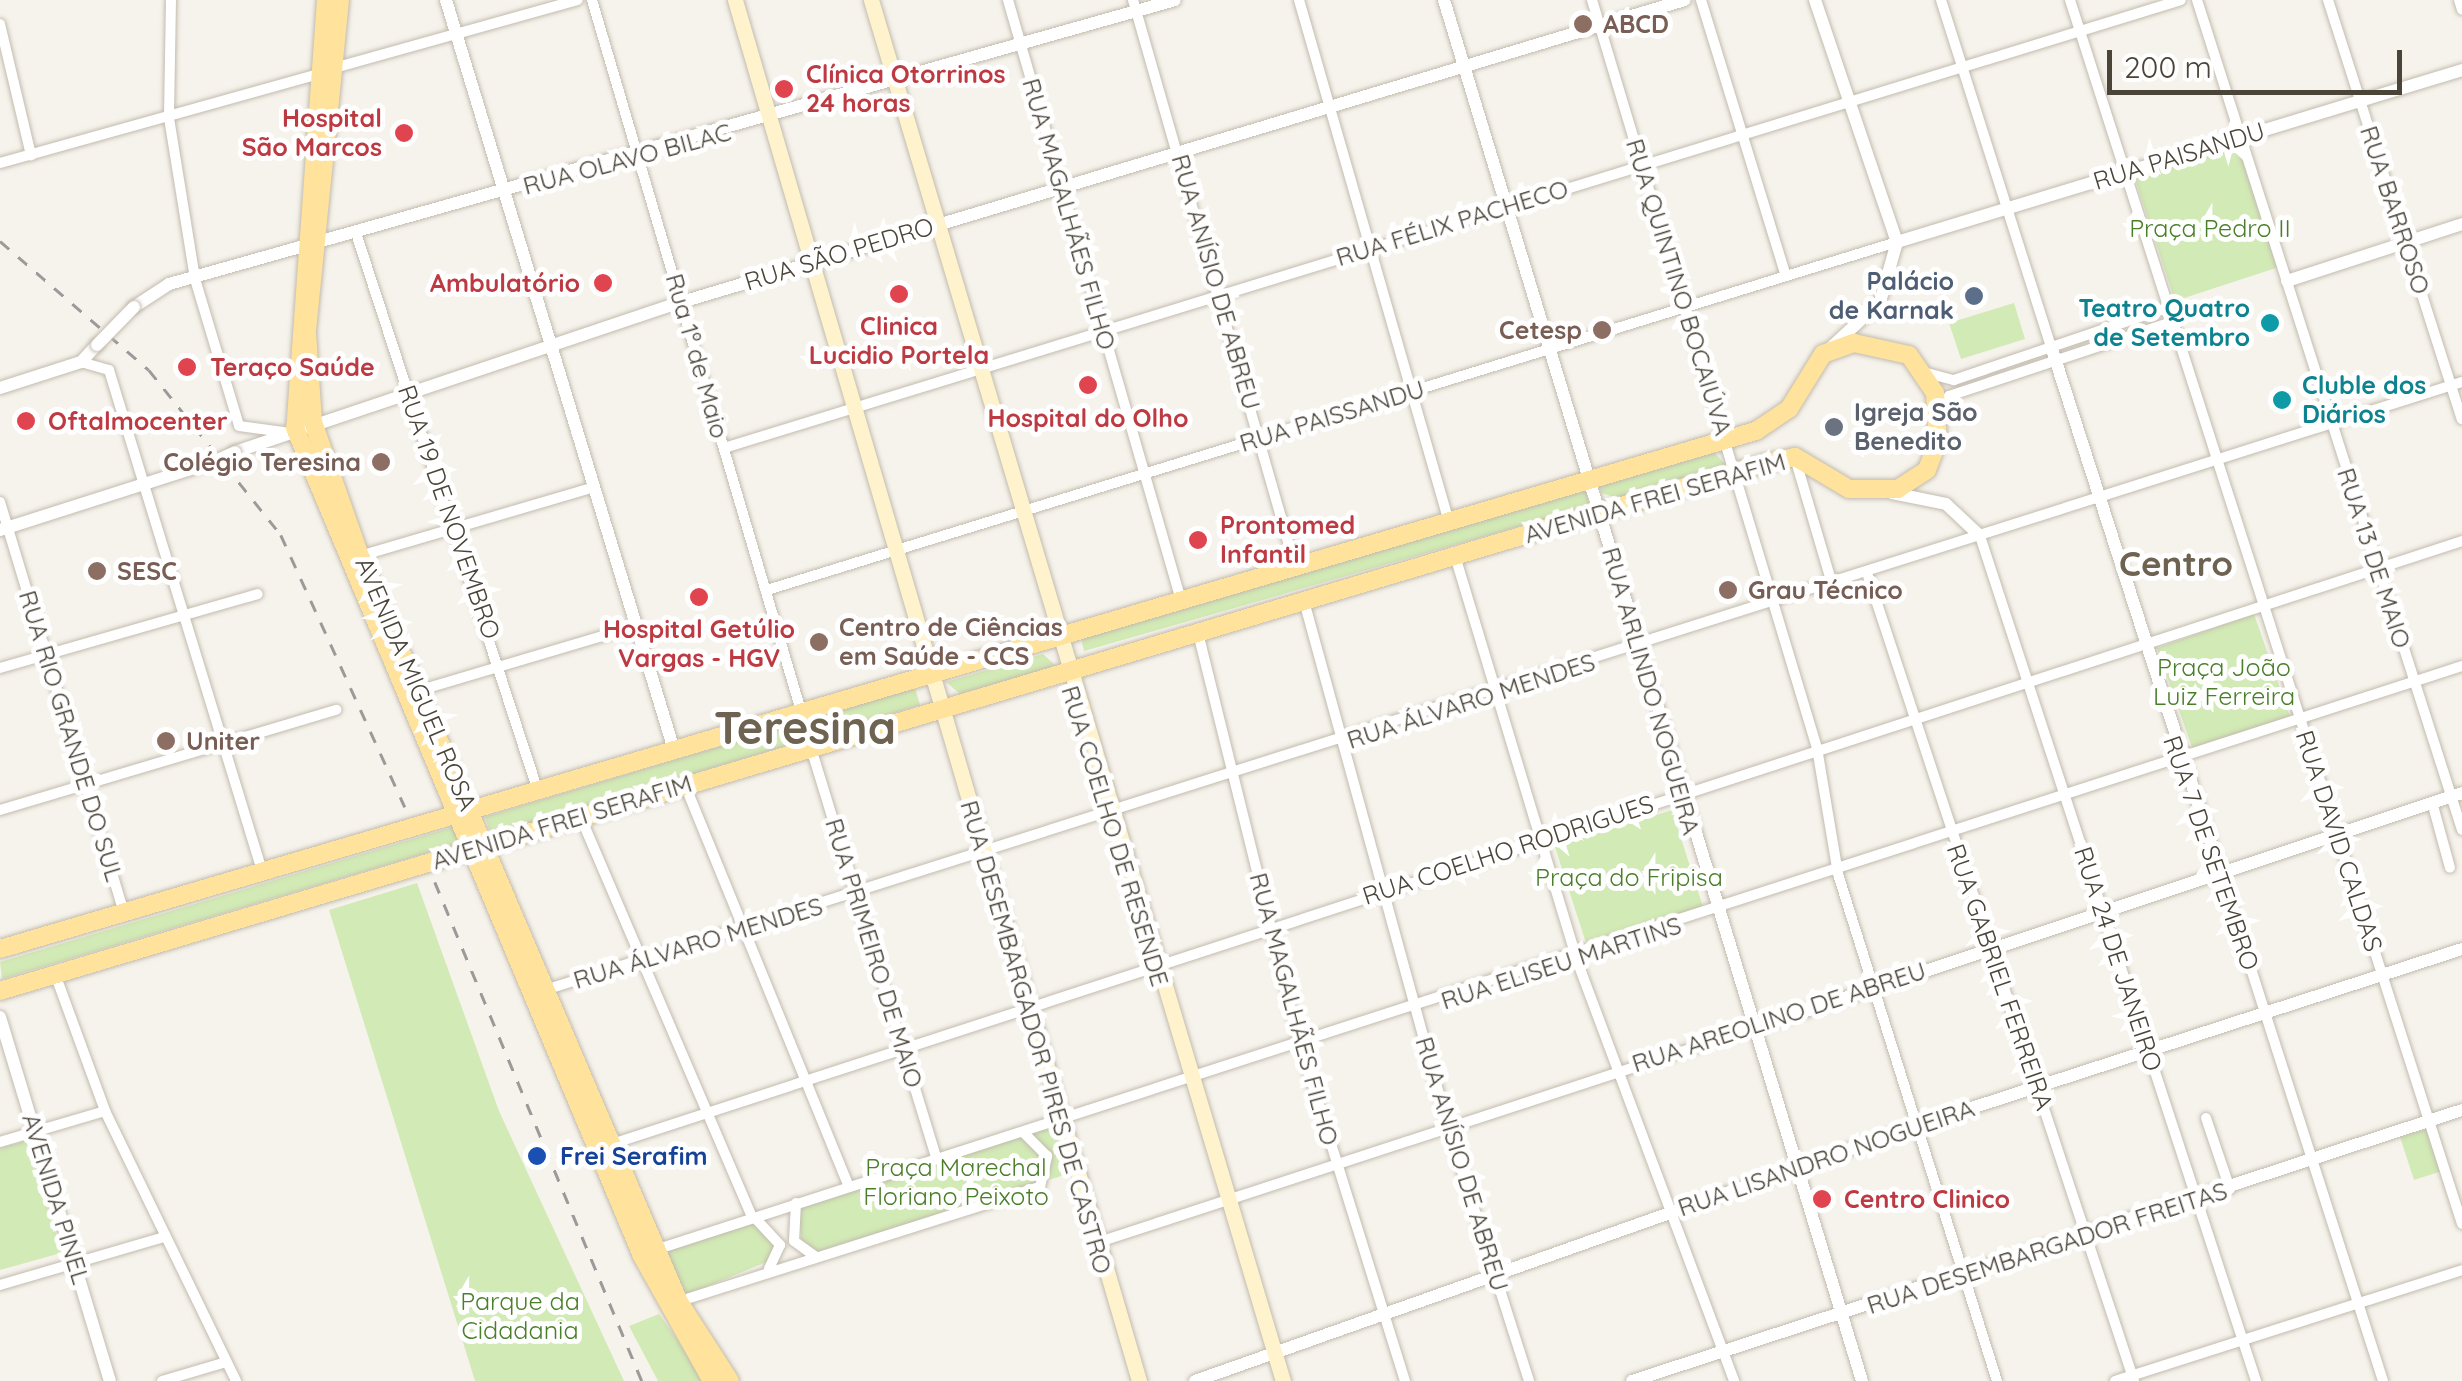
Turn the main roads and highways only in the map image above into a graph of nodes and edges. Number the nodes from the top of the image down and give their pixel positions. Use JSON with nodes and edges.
{"nodes":[{"id":1,"x":326,"y":0,"type":"edge"},
{"id":2,"x":340,"y":0,"type":"edge"},
{"id":3,"x":735,"y":0,"type":"edge"},
{"id":4,"x":871,"y":0,"type":"edge"},
{"id":5,"x":326,"y":71,"type":"junction"},
{"id":6,"x":297,"y":427,"type":"junction"},
{"id":7,"x":1056,"y":638,"type":"junction"},
{"id":8,"x":1066,"y":673,"type":"junction"},
{"id":9,"x":928,"y":676,"type":"junction"},
{"id":10,"x":938,"y":709,"type":"junction"},
{"id":11,"x":463,"y":815,"type":"junction"},
{"id":12,"x":477,"y":846,"type":"junction"},
{"id":13,"x":428,"y":861,"type":"junction"},
{"id":14,"x":487,"y":889,"type":"junction"},
{"id":15,"x":0,"y":949,"type":"edge"},
{"id":16,"x":0,"y":991,"type":"edge"},
{"id":17,"x":649,"y":1253,"type":"junction"},
{"id":18,"x":672,"y":1304,"type":"junction"},
{"id":19,"x":712,"y":1381,"type":"edge"},
{"id":20,"x":730,"y":1381,"type":"edge"},
{"id":21,"x":1140,"y":1381,"type":"edge"},
{"id":22,"x":1282,"y":1381,"type":"edge"}],
"edges":[{"from":1,"to":5,"type":"main road","name":"AVENIDA MIGUEL ROSA"},
{"from":2,"to":5,"type":"main road","name":"AVENIDA MIGUEL ROSA"},
{"from":3,"to":9,"type":"main road","name":"RUA DESEMBARGADOR PIRES DE CASTRO"},
{"from":4,"to":7,"type":"main road","name":"RUA COELHO DE RESENDE"},
{"from":5,"to":6,"type":"main road","name":"AVENIDA MIGUEL ROSA"},
{"from":6,"to":11,"type":"main road","name":"AVENIDA MIGUEL ROSA"},
{"from":6,"to":11,"type":"main road","name":"AVENIDA MIGUEL ROSA"},
{"from":7,"to":8,"type":"main road","name":"RUA COELHO DE RESENDE"},
{"from":7,"to":8,"type":"main road","name":"AVENIDA FREI SERAFIM"},
{"from":7,"to":9,"type":"main road","name":"AVENIDA FREI SERAFIM"},
{"from":8,"to":10,"type":"main road","name":"AVENIDA FREI SERAFIM"},
{"from":8,"to":22,"type":"main road","name":"RUA COELHO DE RESENDE"},
{"from":9,"to":10,"type":"main road","name":"RUA DESEMBARGADOR PIRES DE CASTRO"},
{"from":9,"to":11,"type":"main road","name":"AVENIDA FREI SERAFIM"},
{"from":10,"to":12,"type":"main road","name":"AVENIDA FREI SERAFIM"},
{"from":10,"to":21,"type":"main road","name":"RUA DESEMBARGADOR PIRES DE CASTRO"},
{"from":11,"to":12,"type":"main road","name":"AVENIDA MIGUEL ROSA"},
{"from":11,"to":15,"type":"main road","name":"AVENIDA FREI SERAFIM"},
{"from":12,"to":13,"type":"main road","name":"AVENIDA FREI SERAFIM"},
{"from":12,"to":14,"type":"main road","name":"AVENIDA MIGUEL ROSA"},
{"from":12,"to":17,"type":"main road","name":"AVENIDA MIGUEL ROSA"},
{"from":13,"to":14,"type":"main road"},
{"from":13,"to":16,"type":"main road","name":"AVENIDA FREI SERAFIM"},
{"from":14,"to":17,"type":"main road","name":"AVENIDA MIGUEL ROSA"},
{"from":17,"to":18,"type":"main road","name":"AVENIDA MIGUEL ROSA"},
{"from":18,"to":19,"type":"main road","name":"AVENIDA MIGUEL ROSA"},
{"from":18,"to":20,"type":"main road","name":"AVENIDA MIGUEL ROSA"}]}
